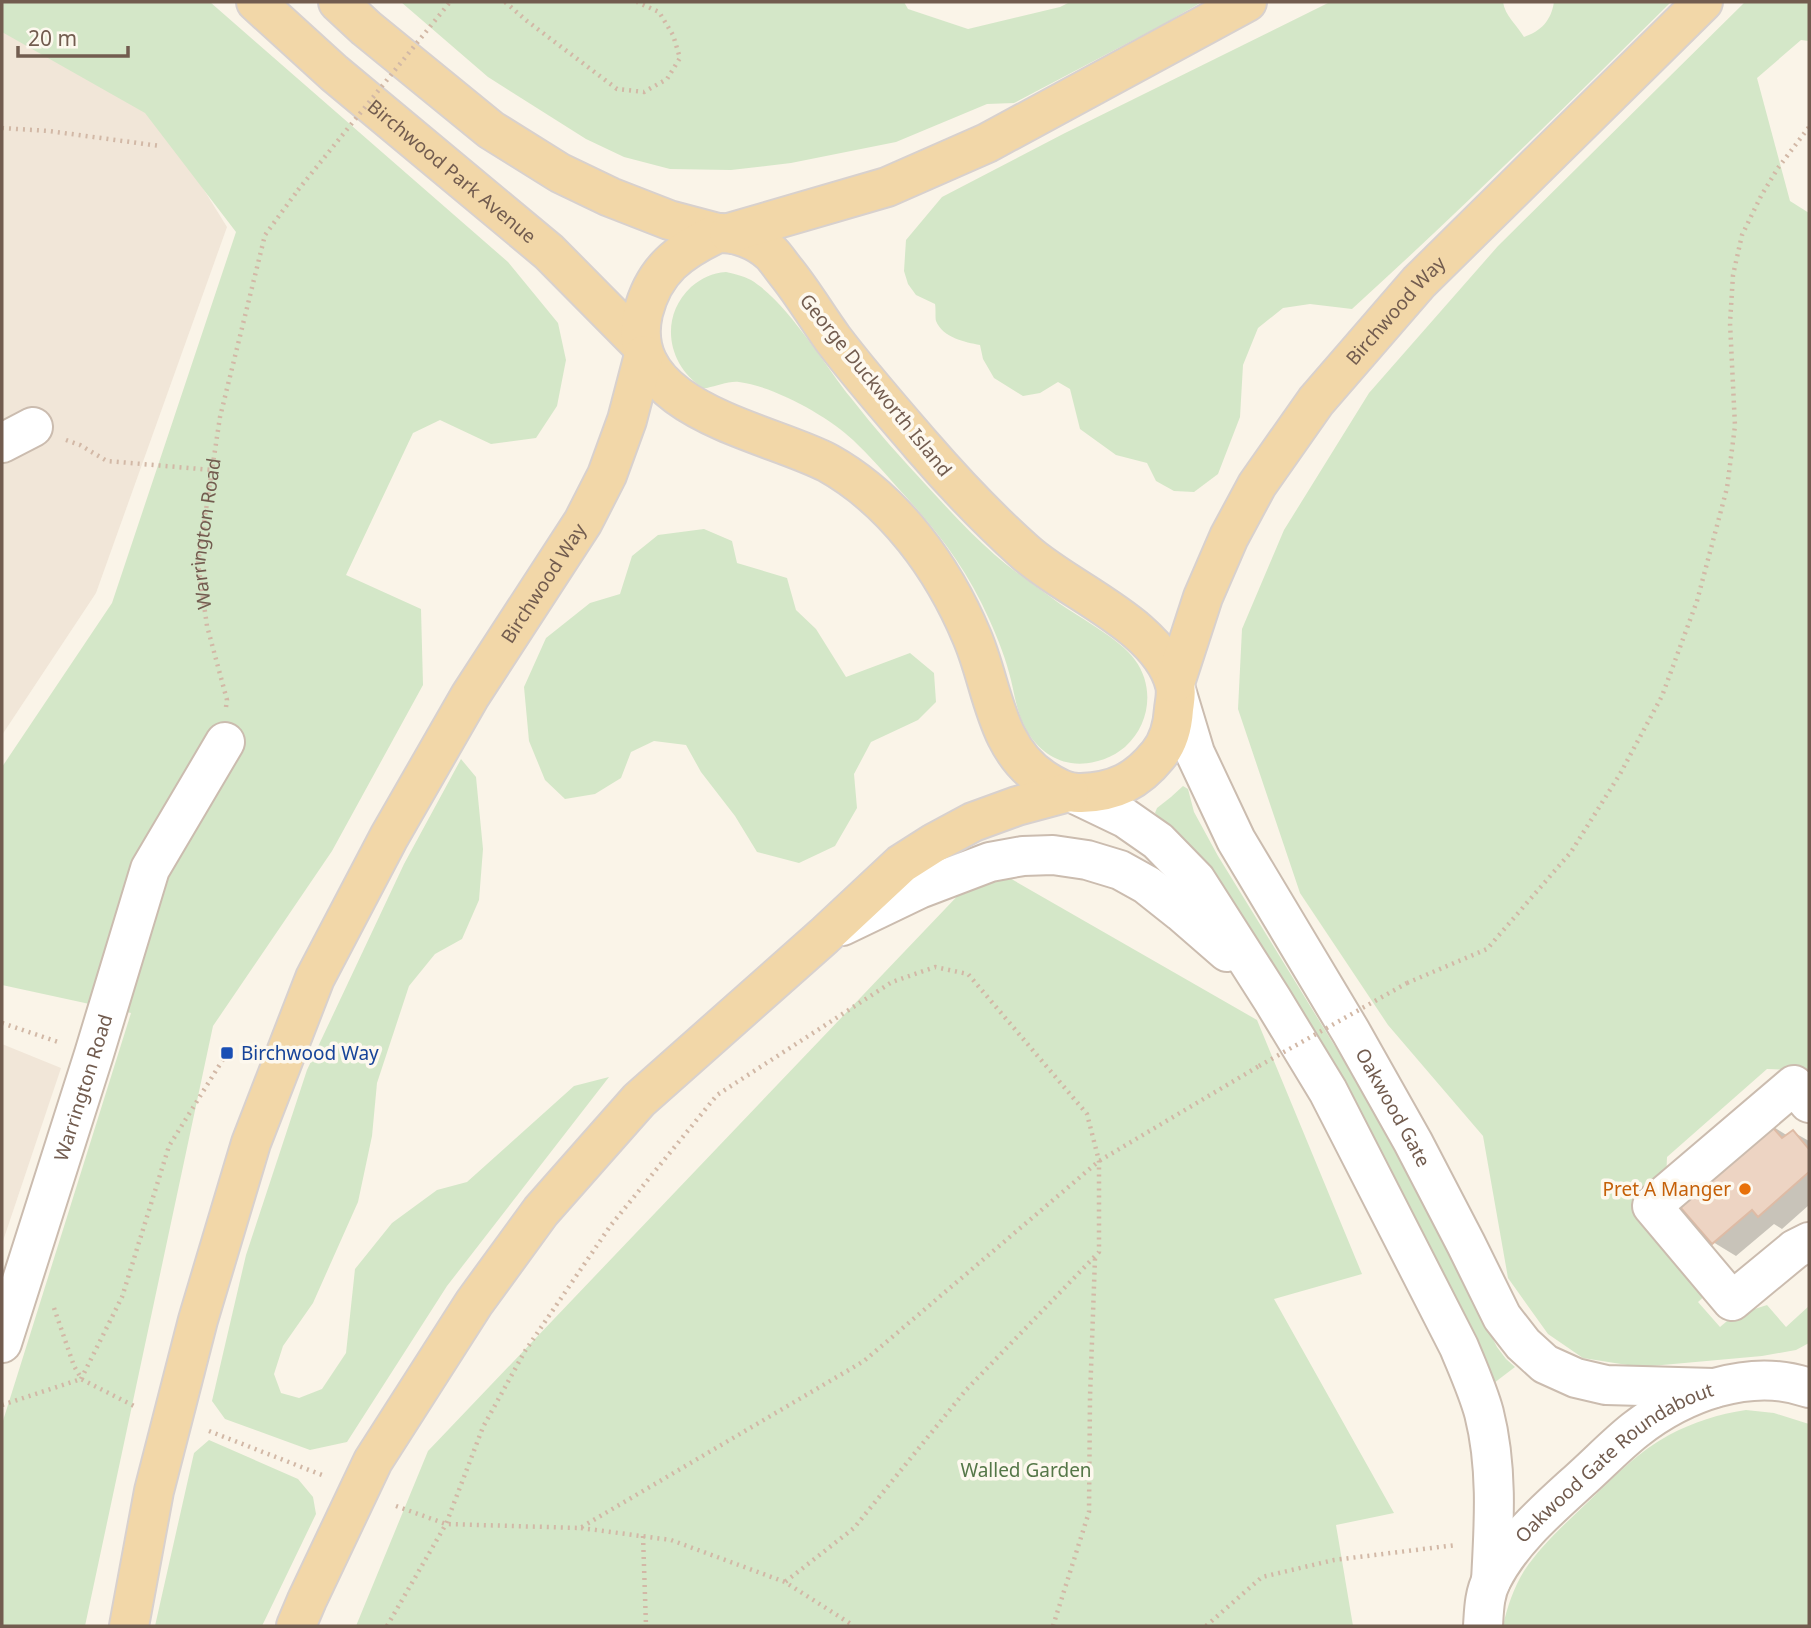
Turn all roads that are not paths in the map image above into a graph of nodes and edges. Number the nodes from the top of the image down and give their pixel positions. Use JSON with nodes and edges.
{"nodes":[{"id":1,"x":257,"y":2,"type":"edge"},
{"id":2,"x":338,"y":2,"type":"edge"},
{"id":3,"x":1247,"y":2,"type":"edge"},
{"id":4,"x":1703,"y":2,"type":"edge"},
{"id":5,"x":724,"y":233,"type":"junction"},
{"id":6,"x":643,"y":350,"type":"junction"},
{"id":7,"x":1175,"y":686,"type":"junction"},
{"id":8,"x":225,"y":742,"type":"road end"},
{"id":9,"x":1072,"y":793,"type":"junction"},
{"id":10,"x":824,"y":936,"type":"junction"},
{"id":11,"x":1272,"y":999,"type":"junction"},
{"id":12,"x":1809,"y":1103,"type":"edge"},
{"id":13,"x":1809,"y":1241,"type":"edge"},
{"id":14,"x":2,"y":1343,"type":"edge"},
{"id":15,"x":1809,"y":1361,"type":"edge"},
{"id":16,"x":1754,"y":1380,"type":"junction"},
{"id":17,"x":1713,"y":1388,"type":"junction"},
{"id":18,"x":1809,"y":1388,"type":"edge"},
{"id":19,"x":1481,"y":1608,"type":"edge"},
{"id":20,"x":129,"y":1626,"type":"edge"},
{"id":21,"x":296,"y":1626,"type":"edge"}],
"edges":[{"from":1,"to":6,"type":"main road","name":"Birchwood Park Avenue"},
{"from":2,"to":5,"type":"main road"},
{"from":3,"to":5,"type":"main road"},
{"from":4,"to":7,"type":"main road","name":"Birchwood Way"},
{"from":5,"to":6,"type":"main road"},
{"from":5,"to":7,"type":"main road","name":"George Duckworth Island"},
{"from":6,"to":9,"type":"main road"},
{"from":6,"to":20,"type":"main road","name":"Birchwood Way"},
{"from":7,"to":9,"type":"main road"},
{"from":7,"to":17,"type":"street","name":"Oakwood Gate"},
{"from":8,"to":14,"type":"street","name":"Warrington Road"},
{"from":9,"to":10,"type":"main road"},
{"from":9,"to":11,"type":"street"},
{"from":10,"to":11,"type":"street"},
{"from":10,"to":21,"type":"main road"},
{"from":11,"to":19,"type":"street"},
{"from":12,"to":13,"type":"street"},
{"from":15,"to":16,"type":"street"},
{"from":16,"to":17,"type":"street","name":"Oakwood Gate Roundabout"},
{"from":16,"to":18,"type":"street","name":"Oakwood Gate Roundabout"},
{"from":17,"to":19,"type":"street","name":"Oakwood Gate Roundabout"}]}
